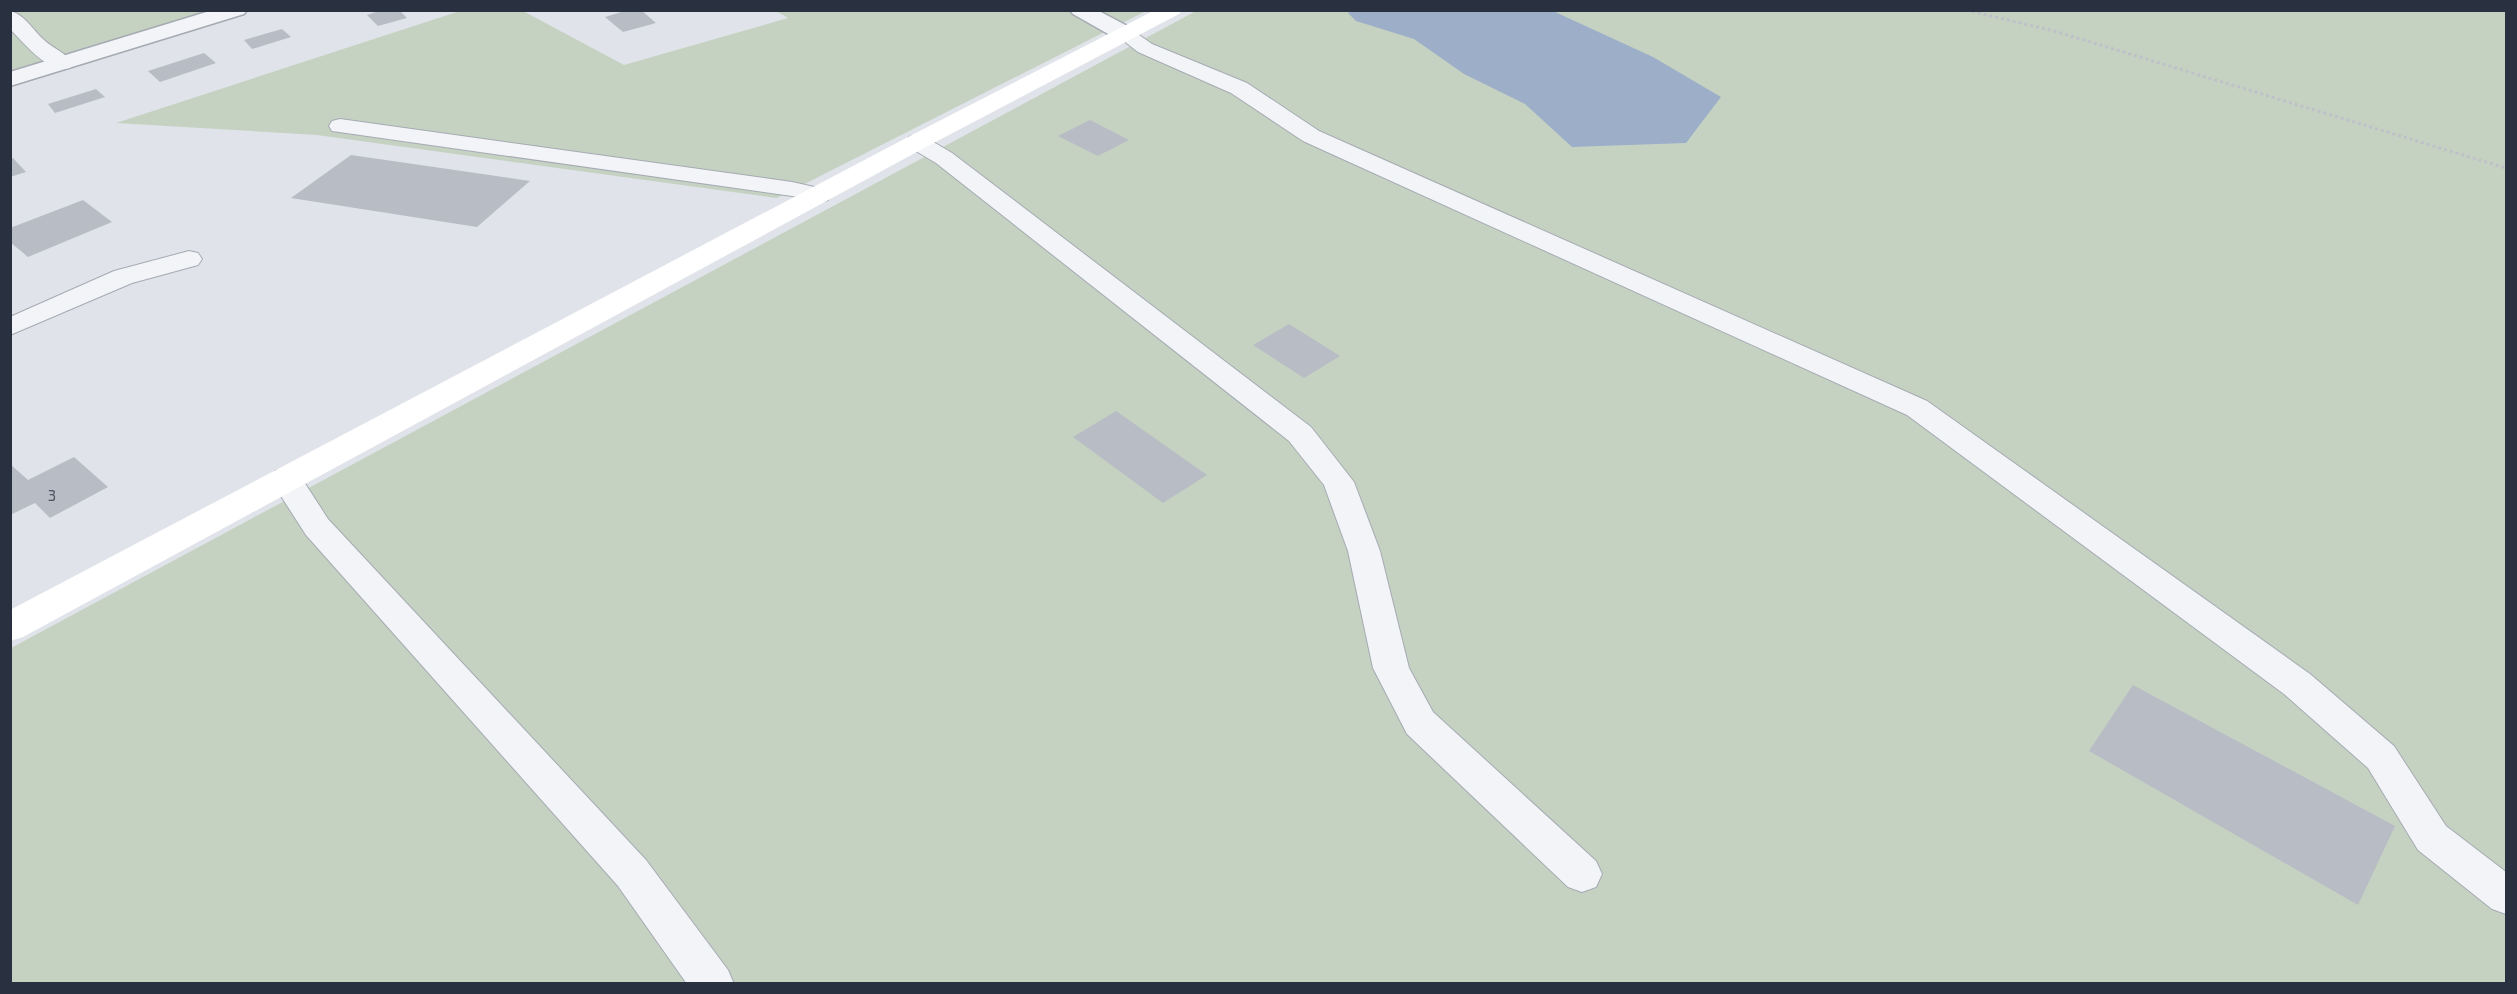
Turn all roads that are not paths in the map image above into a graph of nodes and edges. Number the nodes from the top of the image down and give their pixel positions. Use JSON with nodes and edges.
{"nodes":[{"id":1,"x":237,"y":10,"type":"edge"},
{"id":2,"x":1080,"y":10,"type":"edge"},
{"id":3,"x":1172,"y":10,"type":"edge"},
{"id":4,"x":10,"y":17,"type":"edge"},
{"id":5,"x":1125,"y":34,"type":"junction"},
{"id":6,"x":62,"y":63,"type":"junction"},
{"id":7,"x":10,"y":79,"type":"edge"},
{"id":8,"x":340,"y":126,"type":"dead end"},
{"id":9,"x":917,"y":142,"type":"junction"},
{"id":10,"x":819,"y":195,"type":"junction"},
{"id":11,"x":189,"y":259,"type":"dead end"},
{"id":12,"x":10,"y":327,"type":"edge"},
{"id":13,"x":286,"y":479,"type":"junction"},
{"id":14,"x":10,"y":627,"type":"edge"},
{"id":15,"x":1582,"y":874,"type":"dead end"},
{"id":16,"x":2506,"y":896,"type":"edge"},
{"id":17,"x":713,"y":984,"type":"edge"}],
"edges":[{"from":1,"to":6,"type":"street"},
{"from":2,"to":5,"type":"street"},
{"from":3,"to":5,"type":"street"},
{"from":4,"to":6,"type":"lane"},
{"from":5,"to":9,"type":"street"},
{"from":5,"to":16,"type":"lane"},
{"from":6,"to":7,"type":"street"},
{"from":8,"to":10,"type":"lane"},
{"from":9,"to":10,"type":"street"},
{"from":9,"to":15,"type":"lane"},
{"from":10,"to":13,"type":"street"},
{"from":11,"to":12,"type":"lane"},
{"from":13,"to":14,"type":"street"},
{"from":13,"to":17,"type":"lane"}]}
